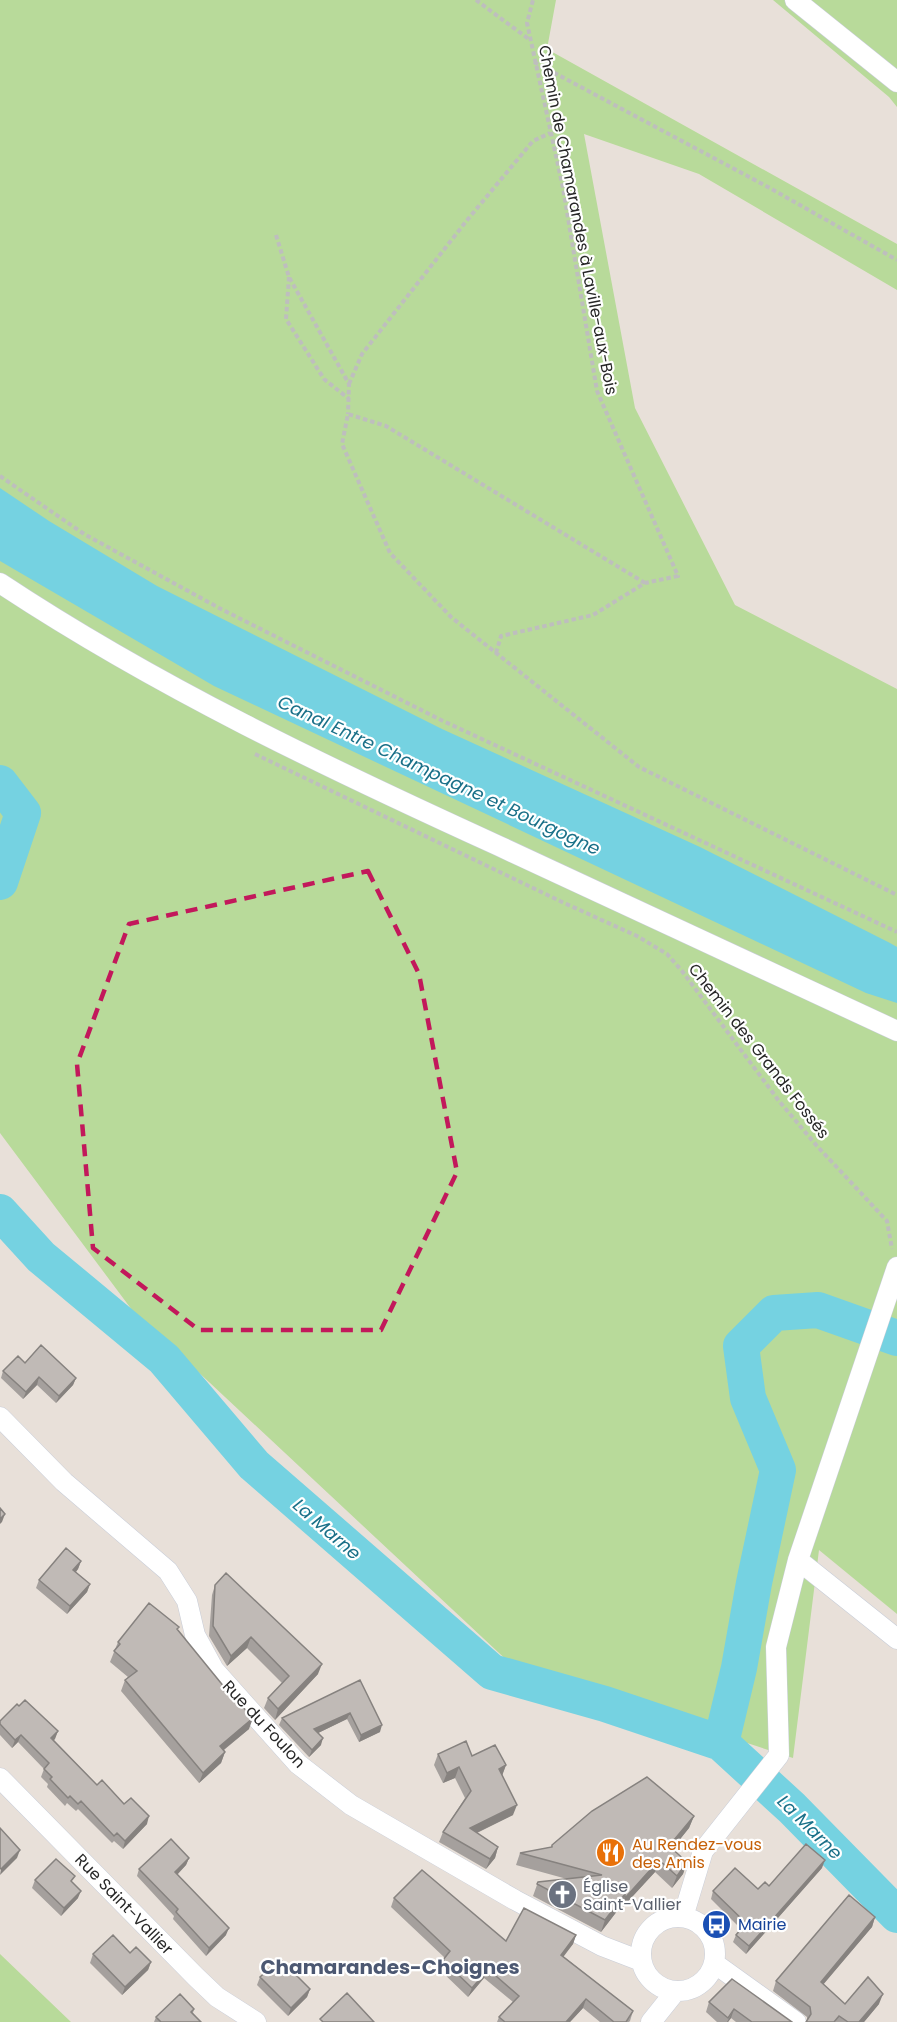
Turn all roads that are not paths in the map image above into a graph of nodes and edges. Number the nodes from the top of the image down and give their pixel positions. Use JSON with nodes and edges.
{"nodes":[{"id":1,"x":795,"y":0,"type":"edge"},
{"id":2,"x":897,"y":82,"type":"edge"},
{"id":3,"x":0,"y":583,"type":"edge"},
{"id":4,"x":897,"y":1031,"type":"edge"},
{"id":5,"x":897,"y":1269,"type":"edge"},
{"id":6,"x":0,"y":1417,"type":"edge"},
{"id":7,"x":798,"y":1560,"type":"junction"},
{"id":8,"x":897,"y":1639,"type":"edge"},
{"id":9,"x":0,"y":1778,"type":"edge"},
{"id":10,"x":683,"y":1917,"type":"junction"},
{"id":11,"x":641,"y":1961,"type":"junction"},
{"id":12,"x":714,"y":1963,"type":"junction"},
{"id":13,"x":675,"y":1992,"type":"junction"},
{"id":14,"x":256,"y":2022,"type":"edge"},
{"id":15,"x":651,"y":2022,"type":"edge"},
{"id":16,"x":796,"y":2022,"type":"edge"}],
"edges":[{"from":1,"to":2,"type":"street"},
{"from":3,"to":4,"type":"street"},
{"from":5,"to":7,"type":"street"},
{"from":6,"to":11,"type":"street","name":"Rue du Foulon"},
{"from":7,"to":8,"type":"street"},
{"from":7,"to":10,"type":"street"},
{"from":9,"to":14,"type":"street","name":"Rue Saint-Vallier"},
{"from":10,"to":11,"type":"street"},
{"from":10,"to":12,"type":"street"},
{"from":11,"to":13,"type":"street"},
{"from":12,"to":13,"type":"street"},
{"from":12,"to":16,"type":"street"},
{"from":13,"to":15,"type":"street"}]}
